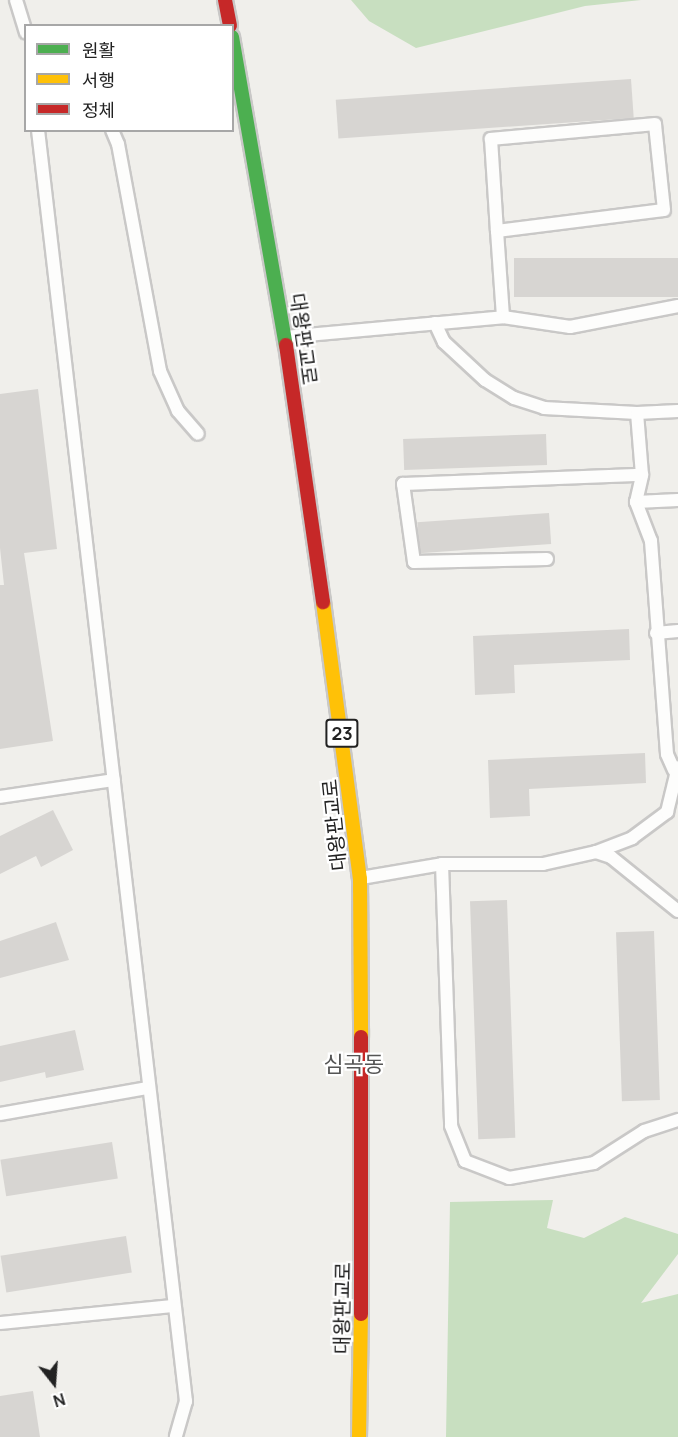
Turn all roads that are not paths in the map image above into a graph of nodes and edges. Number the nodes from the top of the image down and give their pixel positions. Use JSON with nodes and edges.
{"nodes":[{"id":1,"x":16,"y":0,"type":"edge"},
{"id":2,"x":225,"y":0,"type":"edge"},
{"id":3,"x":230,"y":24,"type":"edge"},
{"id":4,"x":24,"y":26,"type":"edge"},
{"id":5,"x":234,"y":48,"type":"edge"},
{"id":6,"x":38,"y":132,"type":"edge"},
{"id":7,"x":113,"y":132,"type":"edge"},
{"id":8,"x":497,"y":231,"type":"junction"},
{"id":9,"x":678,"y":306,"type":"edge"},
{"id":10,"x":503,"y":316,"type":"junction"},
{"id":11,"x":435,"y":323,"type":"junction"},
{"id":12,"x":284,"y":337,"type":"junction"},
{"id":13,"x":678,"y":411,"type":"edge"},
{"id":14,"x":638,"y":413,"type":"junction"},
{"id":15,"x":198,"y":434,"type":"dead end"},
{"id":16,"x":642,"y":475,"type":"junction"},
{"id":17,"x":678,"y":500,"type":"edge"},
{"id":18,"x":636,"y":502,"type":"junction"},
{"id":19,"x":547,"y":560,"type":"dead end"},
{"id":20,"x":678,"y":631,"type":"edge"},
{"id":21,"x":656,"y":633,"type":"junction"},
{"id":22,"x":676,"y":769,"type":"edge"},
{"id":23,"x":114,"y":780,"type":"junction"},
{"id":24,"x":0,"y":797,"type":"edge"},
{"id":25,"x":596,"y":852,"type":"junction"},
{"id":26,"x":442,"y":864,"type":"junction"},
{"id":27,"x":360,"y":879,"type":"junction"},
{"id":28,"x":678,"y":911,"type":"edge"},
{"id":29,"x":148,"y":1088,"type":"junction"},
{"id":30,"x":0,"y":1114,"type":"edge"},
{"id":31,"x":678,"y":1120,"type":"edge"},
{"id":32,"x":174,"y":1306,"type":"junction"},
{"id":33,"x":0,"y":1323,"type":"edge"},
{"id":34,"x":176,"y":1437,"type":"edge"},
{"id":35,"x":359,"y":1437,"type":"edge"}],
"edges":[{"from":1,"to":4,"type":"lane"},
{"from":2,"to":3,"type":"main road"},
{"from":5,"to":12,"type":"main road","name":"대왕판교로","number":"23"},
{"from":6,"to":23,"type":"lane"},
{"from":7,"to":15,"type":"lane"},
{"from":8,"to":8,"type":"lane"},
{"from":8,"to":10,"type":"lane"},
{"from":9,"to":10,"type":"lane"},
{"from":10,"to":11,"type":"lane"},
{"from":11,"to":12,"type":"lane"},
{"from":11,"to":14,"type":"lane"},
{"from":12,"to":27,"type":"main road","name":"대왕판교로","number":"23"},
{"from":13,"to":14,"type":"lane"},
{"from":14,"to":16,"type":"lane"},
{"from":16,"to":18,"type":"lane"},
{"from":16,"to":19,"type":"lane"},
{"from":17,"to":18,"type":"lane"},
{"from":18,"to":21,"type":"lane"},
{"from":20,"to":21,"type":"lane"},
{"from":21,"to":22,"type":"lane"},
{"from":22,"to":25,"type":"lane"},
{"from":23,"to":24,"type":"lane"},
{"from":23,"to":29,"type":"lane"},
{"from":25,"to":26,"type":"lane"},
{"from":25,"to":28,"type":"lane"},
{"from":26,"to":27,"type":"lane"},
{"from":26,"to":31,"type":"lane"},
{"from":27,"to":35,"type":"main road","name":"대왕판교로","number":"23"},
{"from":29,"to":30,"type":"lane"},
{"from":29,"to":32,"type":"lane"},
{"from":32,"to":33,"type":"lane"},
{"from":32,"to":34,"type":"lane"}]}
